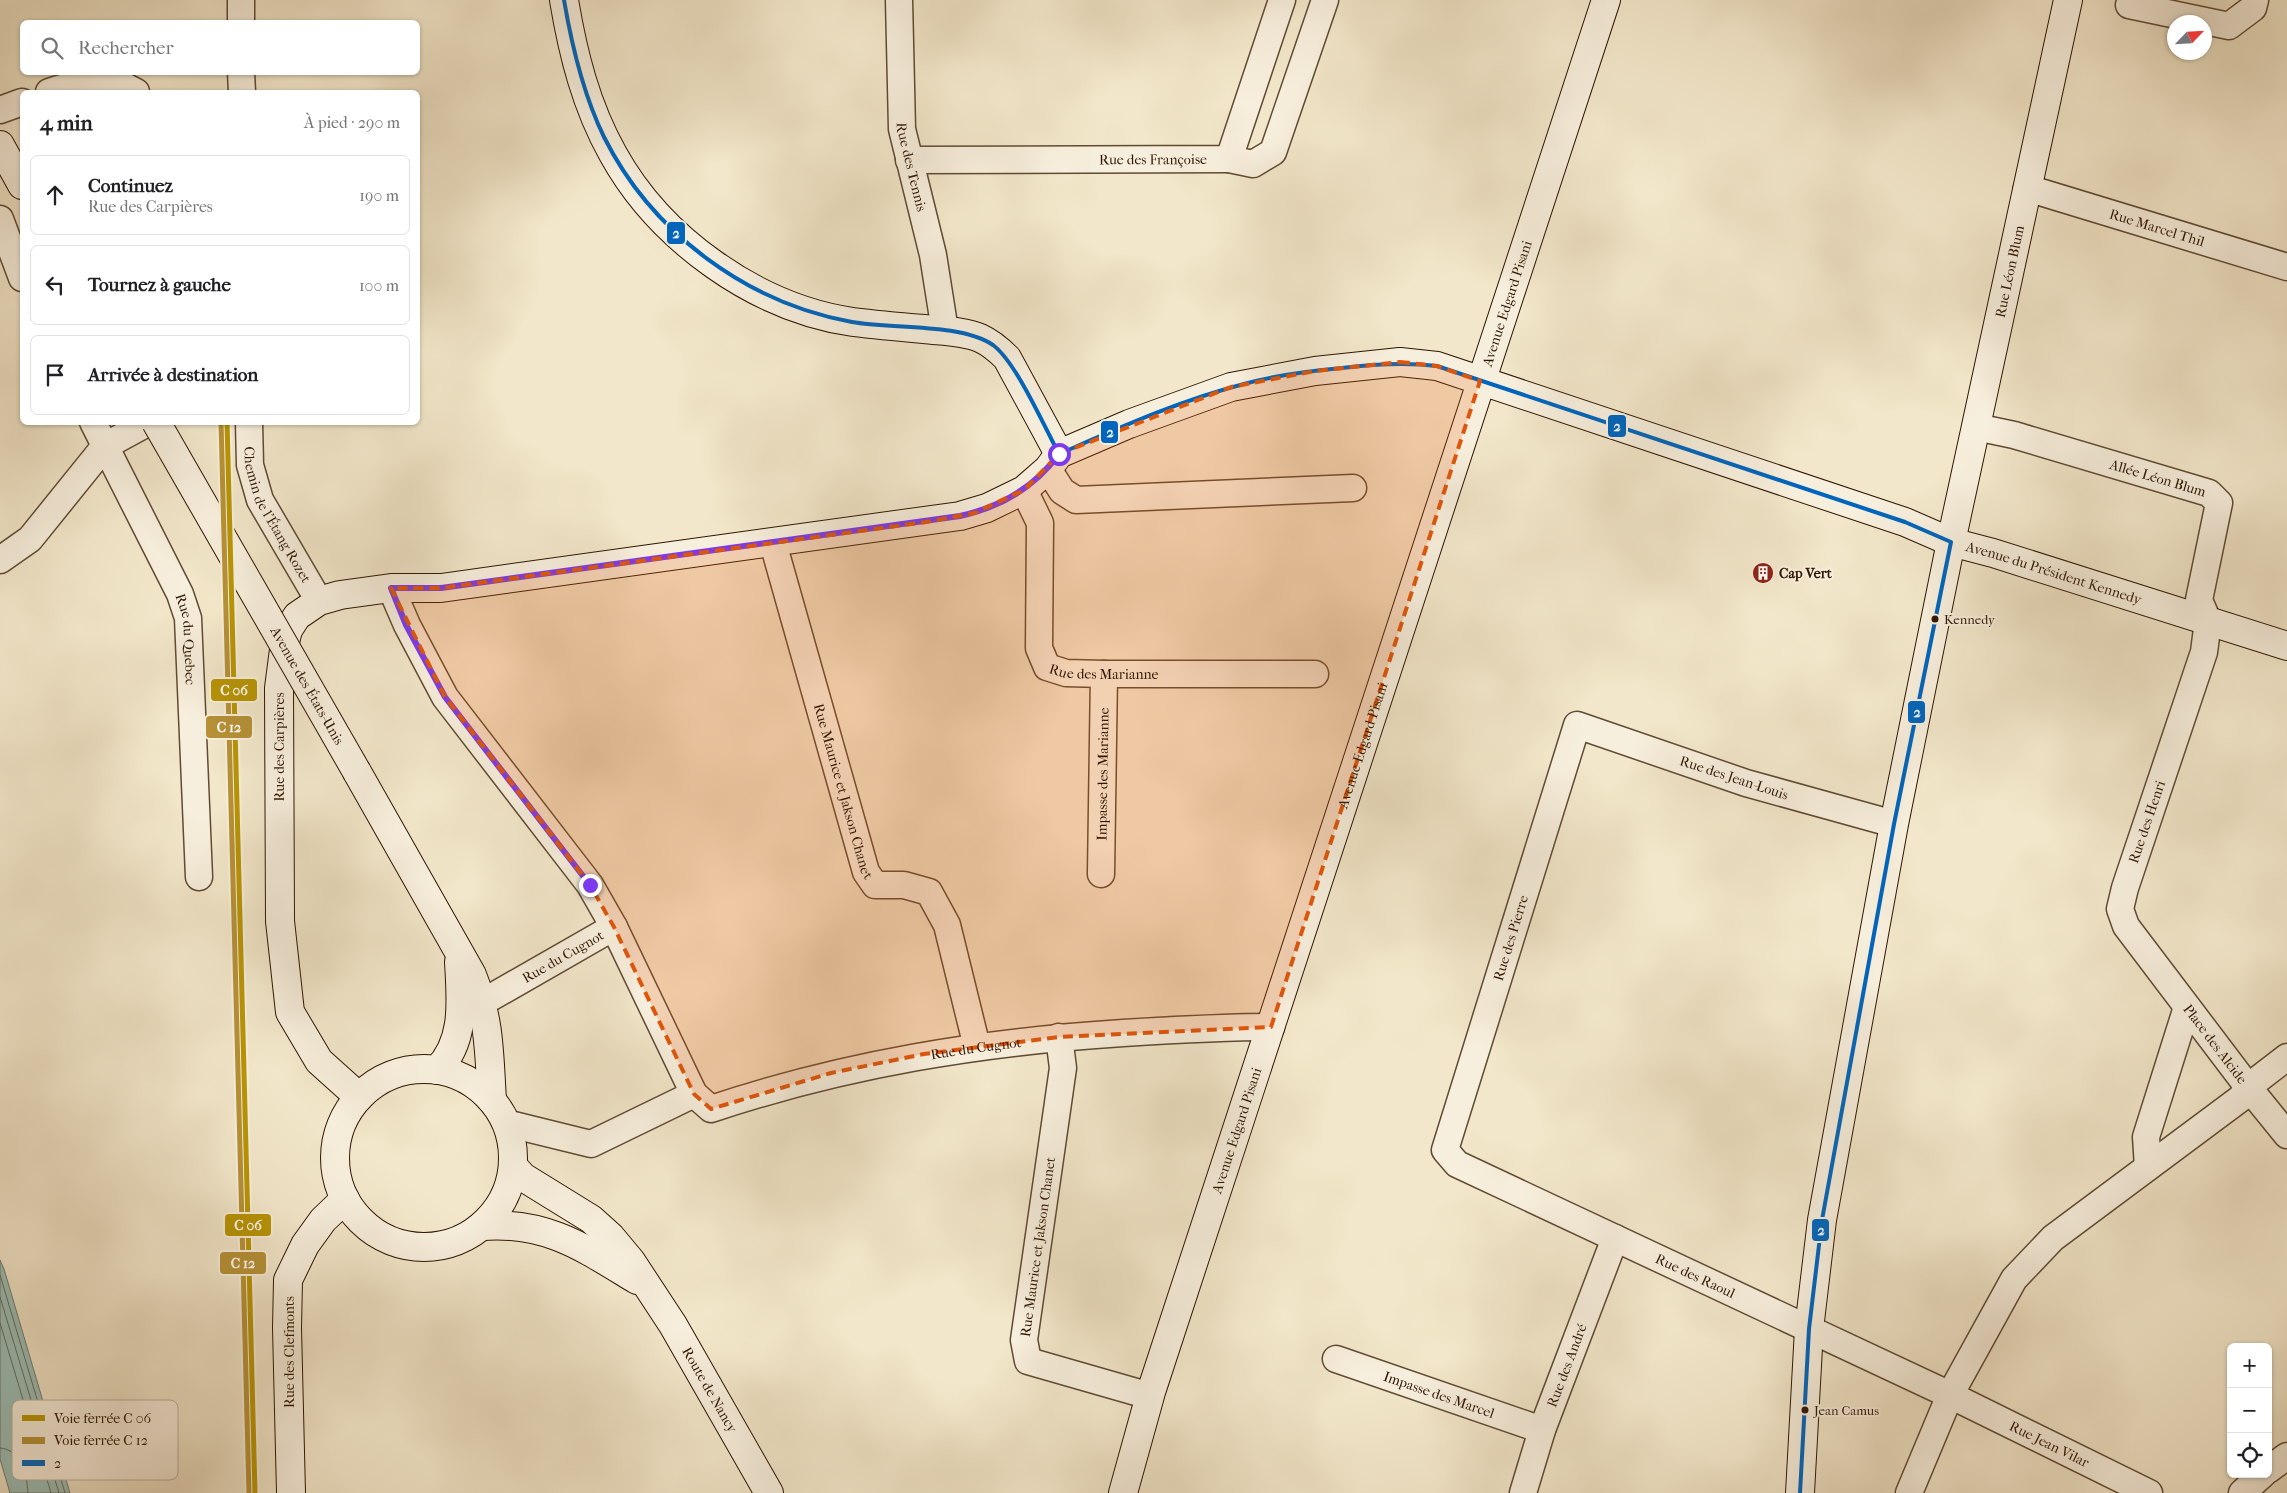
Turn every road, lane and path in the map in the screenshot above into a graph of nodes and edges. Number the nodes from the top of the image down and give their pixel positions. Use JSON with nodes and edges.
{"nodes":[{"id":1,"x":241,"y":0,"type":"edge"},
{"id":2,"x":564,"y":0,"type":"edge"},
{"id":3,"x":899,"y":0,"type":"edge"},
{"id":4,"x":1282,"y":0,"type":"edge"},
{"id":5,"x":1325,"y":0,"type":"edge"},
{"id":6,"x":1606,"y":0,"type":"edge"},
{"id":7,"x":2068,"y":0,"type":"edge"},
{"id":8,"x":2255,"y":0,"type":"edge"},
{"id":9,"x":2129,"y":5,"type":"dead end"},
{"id":10,"x":241,"y":20,"type":"edge"},
{"id":11,"x":241,"y":75,"type":"edge"},
{"id":12,"x":55,"y":90,"type":"edge"},
{"id":13,"x":132,"y":90,"type":"edge"},
{"id":14,"x":242,"y":90,"type":"edge"},
{"id":15,"x":20,"y":103,"type":"edge"},
{"id":16,"x":0,"y":110,"type":"edge"},
{"id":17,"x":0,"y":145,"type":"edge"},
{"id":18,"x":1229,"y":159,"type":"junction"},
{"id":19,"x":909,"y":160,"type":"junction"},
{"id":20,"x":20,"y":181,"type":"edge"},
{"id":21,"x":2027,"y":188,"type":"junction"},
{"id":22,"x":0,"y":219,"type":"edge"},
{"id":23,"x":2287,"y":267,"type":"edge"},
{"id":24,"x":20,"y":273,"type":"edge"},
{"id":25,"x":945,"y":331,"type":"junction"},
{"id":26,"x":1480,"y":381,"type":"junction"},
{"id":27,"x":94,"y":425,"type":"edge"},
{"id":28,"x":144,"y":425,"type":"edge"},
{"id":29,"x":158,"y":425,"type":"edge"},
{"id":30,"x":249,"y":425,"type":"edge"},
{"id":31,"x":1976,"y":427,"type":"junction"},
{"id":32,"x":105,"y":446,"type":"junction"},
{"id":33,"x":1053,"y":462,"type":"junction"},
{"id":34,"x":1353,"y":488,"type":"dead end"},
{"id":35,"x":1024,"y":490,"type":"junction"},
{"id":36,"x":1951,"y":542,"type":"junction"},
{"id":37,"x":773,"y":543,"type":"junction"},
{"id":38,"x":0,"y":560,"type":"edge"},
{"id":39,"x":391,"y":588,"type":"junction"},
{"id":40,"x":319,"y":601,"type":"junction"},
{"id":41,"x":2208,"y":621,"type":"junction"},
{"id":42,"x":2287,"y":646,"type":"edge"},
{"id":43,"x":1104,"y":674,"type":"junction"},
{"id":44,"x":1315,"y":674,"type":"dead end"},
{"id":45,"x":1577,"y":725,"type":"joint"},
{"id":46,"x":1894,"y":824,"type":"junction"},
{"id":47,"x":1101,"y":874,"type":"dead end"},
{"id":48,"x":199,"y":877,"type":"dead end"},
{"id":49,"x":614,"y":927,"type":"junction"},
{"id":50,"x":458,"y":948,"type":"junction"},
{"id":51,"x":483,"y":1002,"type":"junction"},
{"id":52,"x":2187,"y":1007,"type":"junction"},
{"id":53,"x":1270,"y":1027,"type":"junction"},
{"id":54,"x":1059,"y":1037,"type":"junction"},
{"id":55,"x":977,"y":1047,"type":"junction"},
{"id":56,"x":2287,"y":1057,"type":"edge"},
{"id":57,"x":437,"y":1070,"type":"junction"},
{"id":58,"x":2248,"y":1087,"type":"junction"},
{"id":59,"x":694,"y":1094,"type":"junction"},
{"id":60,"x":359,"y":1097,"type":"junction"},
{"id":61,"x":492,"y":1100,"type":"junction"},
{"id":62,"x":506,"y":1123,"type":"junction"},
{"id":63,"x":2287,"y":1135,"type":"edge"},
{"id":64,"x":1445,"y":1150,"type":"joint"},
{"id":65,"x":513,"y":1166,"type":"junction"},
{"id":66,"x":2148,"y":1167,"type":"junction"},
{"id":67,"x":345,"y":1199,"type":"junction"},
{"id":68,"x":482,"y":1226,"type":"junction"},
{"id":69,"x":1615,"y":1238,"type":"junction"},
{"id":70,"x":649,"y":1288,"type":"junction"},
{"id":71,"x":1809,"y":1329,"type":"junction"},
{"id":72,"x":1336,"y":1359,"type":"dead end"},
{"id":73,"x":1950,"y":1395,"type":"junction"},
{"id":74,"x":1150,"y":1396,"type":"junction"},
{"id":75,"x":1542,"y":1430,"type":"junction"},
{"id":76,"x":2287,"y":1456,"type":"edge"},
{"id":77,"x":2272,"y":1467,"type":"edge"},
{"id":78,"x":2259,"y":1478,"type":"edge"},
{"id":79,"x":291,"y":1493,"type":"edge"},
{"id":80,"x":769,"y":1493,"type":"edge"},
{"id":81,"x":1123,"y":1493,"type":"edge"},
{"id":82,"x":1523,"y":1493,"type":"edge"},
{"id":83,"x":1800,"y":1493,"type":"edge"},
{"id":84,"x":1909,"y":1493,"type":"edge"},
{"id":85,"x":2149,"y":1493,"type":"edge"},
{"id":86,"x":2242,"y":1493,"type":"edge"}],
"edges":[{"from":1,"to":10,"type":"street"},
{"from":2,"to":25,"type":"street"},
{"from":3,"to":19,"type":"street","name":"Rue des Tennis"},
{"from":4,"to":18,"type":"street"},
{"from":5,"to":18,"type":"street","name":"Rue des Françoise"},
{"from":6,"to":26,"type":"street","name":"Avenue Edgard Pisani"},
{"from":7,"to":21,"type":"street","name":"Rue Léon Blum"},
{"from":8,"to":9,"type":"street"},
{"from":11,"to":14,"type":"street"},
{"from":12,"to":13,"type":"street"},
{"from":15,"to":16,"type":"street"},
{"from":17,"to":20,"type":"street"},
{"from":18,"to":19,"type":"street","name":"Rue des Françoise"},
{"from":19,"to":25,"type":"street","name":"Rue des Tennis"},
{"from":21,"to":23,"type":"street","name":"Rue Marcel Thil"},
{"from":21,"to":31,"type":"street","name":"Rue Léon Blum"},
{"from":22,"to":24,"type":"street"},
{"from":25,"to":33,"type":"street"},
{"from":26,"to":33,"type":"street","name":"Rue des Carpières"},
{"from":26,"to":36,"type":"street","name":"Avenue du Président Kennedy"},
{"from":26,"to":53,"type":"street","name":"Avenue Edgard Pisani"},
{"from":27,"to":32,"type":"street","name":"Rue du Quebec"},
{"from":28,"to":32,"type":"street"},
{"from":29,"to":50,"type":"street","name":"Avenue des États-Unis","bridge":true},
{"from":30,"to":40,"type":"street","name":"Chemin de l'Étang Rozet"},
{"from":31,"to":36,"type":"street","name":"Rue Léon Blum"},
{"from":31,"to":41,"type":"street","name":"Allée Léon Blum"},
{"from":32,"to":38,"type":"street"},
{"from":32,"to":48,"type":"street","name":"Rue du Quebec"},
{"from":33,"to":34,"type":"street"},
{"from":33,"to":35,"type":"street","name":"Rue des Carpières"},
{"from":35,"to":37,"type":"street","name":"Rue des Carpières"},
{"from":35,"to":43,"type":"street","name":"Rue des Marianne"},
{"from":36,"to":41,"type":"street","name":"Avenue du Président Kennedy"},
{"from":36,"to":46,"type":"street","name":"Rue Léon Blum"},
{"from":37,"to":39,"type":"street","name":"Rue des Carpières"},
{"from":37,"to":55,"type":"street","name":"Rue Maurice et Jakson Chanet"},
{"from":39,"to":40,"type":"street","name":"Rue des Carpières"},
{"from":39,"to":49,"type":"street"},
{"from":40,"to":60,"type":"street","name":"Rue des Carpières"},
{"from":41,"to":42,"type":"street","name":"Avenue du Président Kennedy"},
{"from":41,"to":52,"type":"street","name":"Rue des Henri"},
{"from":43,"to":44,"type":"street","name":"Rue des Marianne"},
{"from":43,"to":47,"type":"street","name":"Impasse des Marianne"},
{"from":45,"to":46,"type":"street","name":"Rue des Jean-Louis"},
{"from":45,"to":64,"type":"street","name":"Rue des Pierre"},
{"from":46,"to":71,"type":"street","name":"Rue Léon Blum"},
{"from":49,"to":51,"type":"street","name":"Rue du Cugnot"},
{"from":49,"to":59,"type":"street","name":"Rue du Cugnot"},
{"from":50,"to":51,"type":"street","name":"Avenue des États-Unis"},
{"from":50,"to":57,"type":"street","name":"Avenue des États-Unis"},
{"from":51,"to":61,"type":"street","name":"Avenue des États-Unis"},
{"from":52,"to":58,"type":"street","name":"Place des Alcide"},
{"from":52,"to":66,"type":"street","name":"Place des Alcide"},
{"from":53,"to":54,"type":"street","name":"Rue du Cugnot"},
{"from":53,"to":74,"type":"street","name":"Avenue Edgard Pisani"},
{"from":54,"to":55,"type":"street","name":"Rue du Cugnot"},
{"from":54,"to":74,"type":"street","name":"Rue Maurice et Jakson Chanet"},
{"from":55,"to":59,"type":"street","name":"Rue du Cugnot"},
{"from":56,"to":58,"type":"street"},
{"from":57,"to":60,"type":"street"},
{"from":57,"to":61,"type":"street"},
{"from":58,"to":63,"type":"street"},
{"from":58,"to":66,"type":"street","name":"Place des Alcide"},
{"from":59,"to":62,"type":"street"},
{"from":60,"to":67,"type":"street"},
{"from":61,"to":62,"type":"street"},
{"from":62,"to":65,"type":"street"},
{"from":64,"to":69,"type":"street","name":"Rue des Raoul"},
{"from":65,"to":68,"type":"street"},
{"from":65,"to":70,"type":"street","name":"Route de Nancy"},
{"from":66,"to":73,"type":"street"},
{"from":67,"to":68,"type":"street"},
{"from":67,"to":79,"type":"street","name":"Rue des Clefmonts"},
{"from":68,"to":70,"type":"street","name":"Route de Nancy"},
{"from":69,"to":71,"type":"street","name":"Rue des Raoul"},
{"from":69,"to":75,"type":"street","name":"Rue des André"},
{"from":70,"to":80,"type":"street","name":"Route de Nancy"},
{"from":71,"to":73,"type":"street","name":"Rue des Raoul"},
{"from":71,"to":83,"type":"street","name":"Rue Léon Blum"},
{"from":72,"to":75,"type":"street","name":"Impasse des Marcel"},
{"from":73,"to":84,"type":"street"},
{"from":73,"to":85,"type":"street","name":"Rue Jean Vilar"},
{"from":74,"to":81,"type":"street","name":"Avenue Edgard Pisani"},
{"from":75,"to":82,"type":"street","name":"Rue des André"},
{"from":76,"to":77,"type":"street"},
{"from":78,"to":86,"type":"street"}]}
